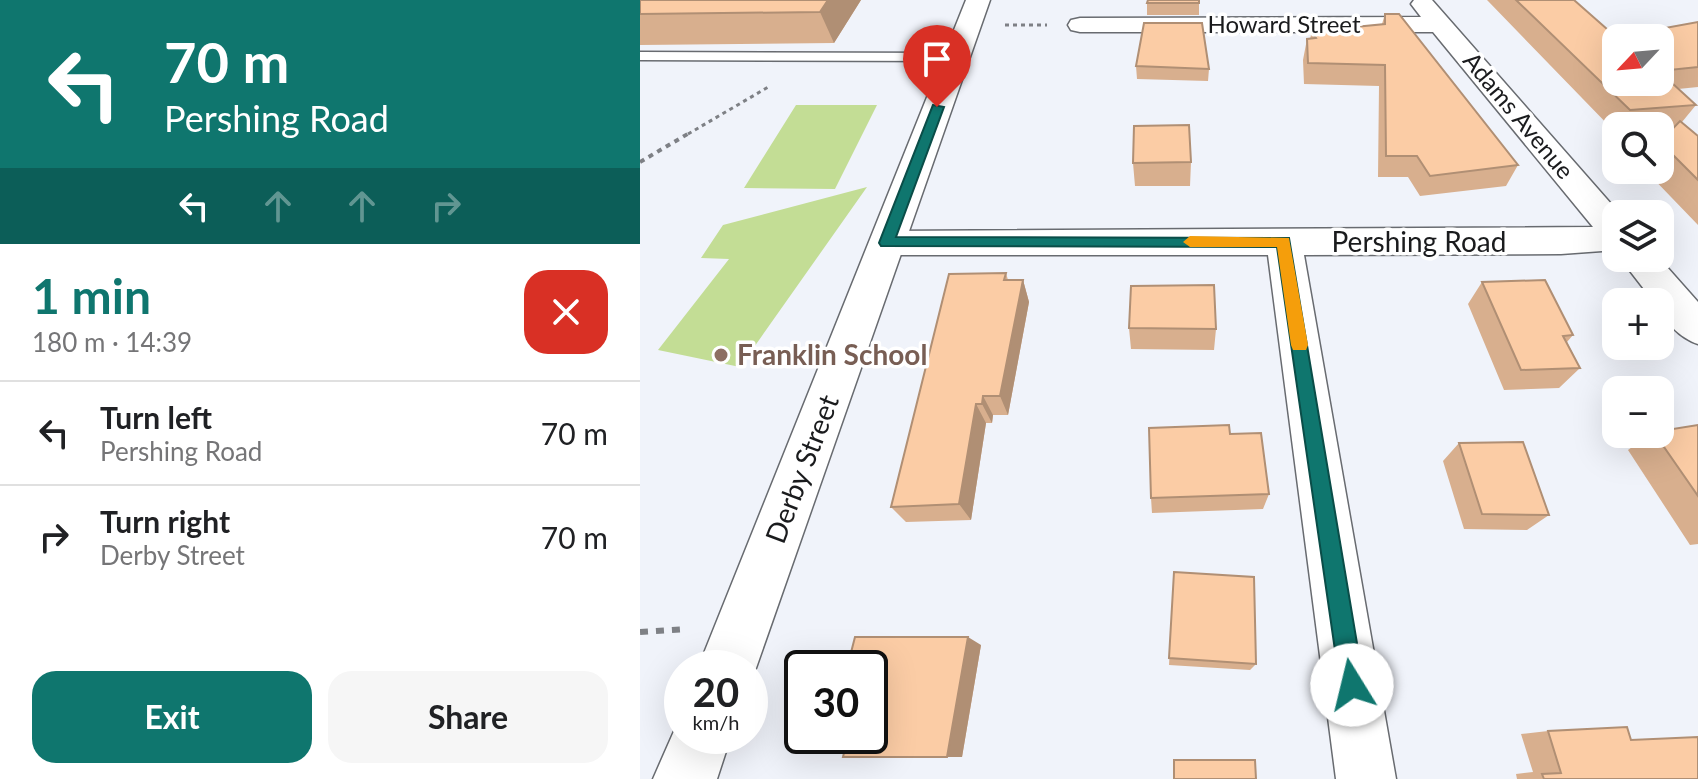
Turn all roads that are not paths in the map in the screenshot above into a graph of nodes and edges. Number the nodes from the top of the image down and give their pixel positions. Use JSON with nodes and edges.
{"nodes":[{"id":1,"x":1420,"y":0,"type":"edge"},
{"id":2,"x":991,"y":12,"type":"edge"},
{"id":3,"x":1440,"y":24,"type":"junction"},
{"id":4,"x":1080,"y":25,"type":"road end"},
{"id":5,"x":640,"y":56,"type":"edge"},
{"id":6,"x":956,"y":57,"type":"junction"},
{"id":7,"x":1602,"y":218,"type":"edge"},
{"id":8,"x":1602,"y":237,"type":"edge"},
{"id":9,"x":1284,"y":242,"type":"junction"},
{"id":10,"x":887,"y":243,"type":"junction"},
{"id":11,"x":1650,"y":272,"type":"edge"},
{"id":12,"x":1698,"y":329,"type":"edge"},
{"id":13,"x":734,"y":650,"type":"edge"},
{"id":14,"x":694,"y":754,"type":"edge"},
{"id":15,"x":685,"y":779,"type":"edge"},
{"id":16,"x":1366,"y":779,"type":"edge"}],
"edges":[{"from":1,"to":3,"type":"street","name":"Adams Avenue"},
{"from":2,"to":6,"type":"street","name":"Derby Street"},
{"from":3,"to":4,"type":"street","name":"Howard Street"},
{"from":3,"to":7,"type":"street","name":"Adams Avenue"},
{"from":5,"to":6,"type":"lane"},
{"from":6,"to":10,"type":"street","name":"Derby Street"},
{"from":8,"to":9,"type":"street","name":"Pershing Road"},
{"from":9,"to":10,"type":"street","name":"Pershing Road"},
{"from":9,"to":16,"type":"street"},
{"from":10,"to":13,"type":"street","name":"Derby Street"},
{"from":11,"to":12,"type":"street"},
{"from":14,"to":15,"type":"street"}]}
